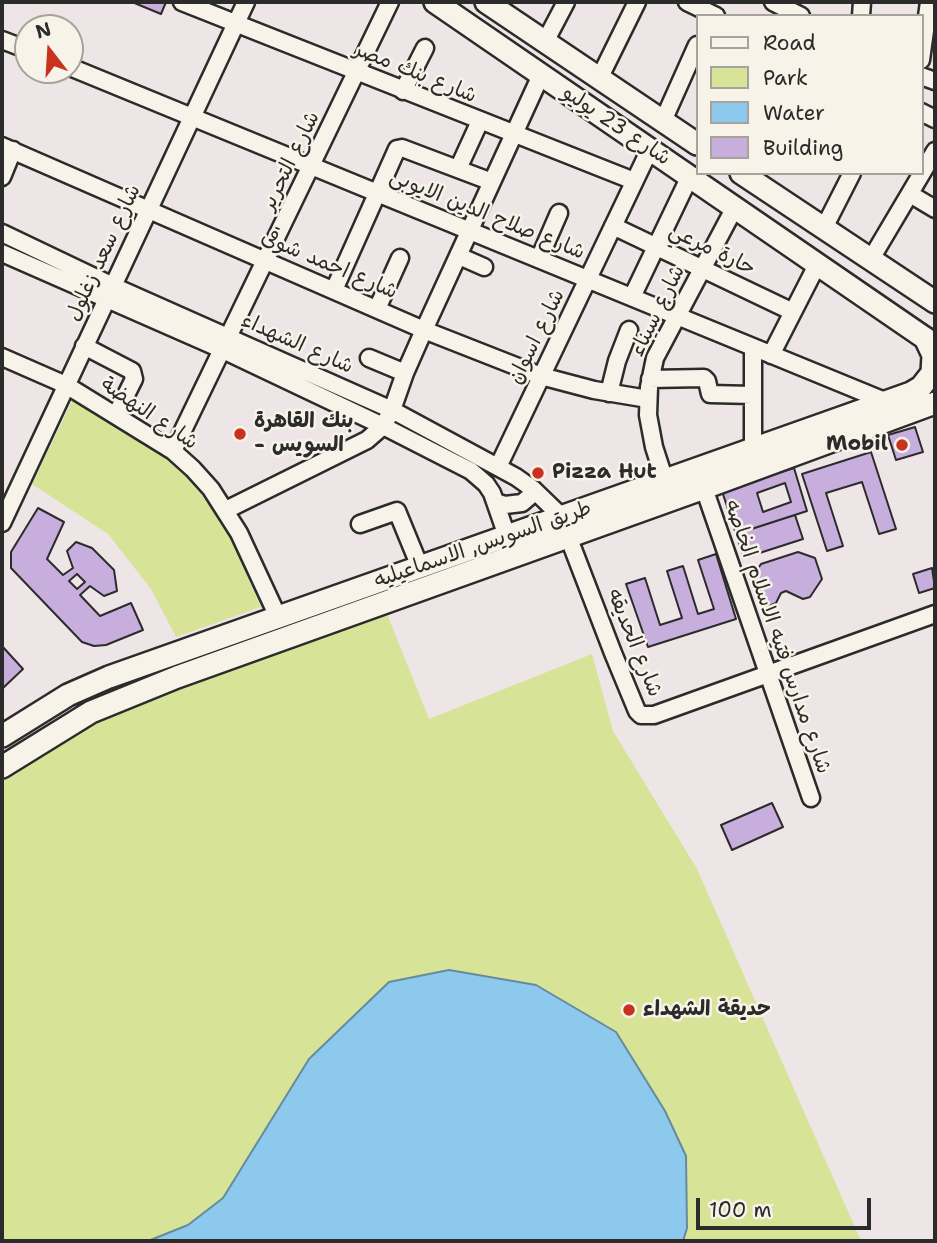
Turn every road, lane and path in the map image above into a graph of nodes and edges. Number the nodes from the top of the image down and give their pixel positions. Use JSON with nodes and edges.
{"nodes":[{"id":1,"x":182,"y":2,"type":"edge"},
{"id":2,"x":246,"y":2,"type":"edge"},
{"id":3,"x":390,"y":2,"type":"edge"},
{"id":4,"x":435,"y":2,"type":"edge"},
{"id":5,"x":486,"y":2,"type":"edge"},
{"id":6,"x":566,"y":2,"type":"edge"},
{"id":7,"x":637,"y":2,"type":"edge"},
{"id":8,"x":687,"y":2,"type":"edge"},
{"id":9,"x":773,"y":2,"type":"edge"},
{"id":10,"x":929,"y":2,"type":"edge"},
{"id":11,"x":714,"y":12,"type":"edge"},
{"id":12,"x":797,"y":14,"type":"edge"},
{"id":13,"x":235,"y":24,"type":"junction"},
{"id":14,"x":545,"y":42,"type":"junction"},
{"id":15,"x":923,"y":46,"type":"edge"},
{"id":16,"x":696,"y":47,"type":"edge"},
{"id":17,"x":425,"y":48,"type":"dead end"},
{"id":18,"x":356,"y":72,"type":"junction"},
{"id":19,"x":84,"y":73,"type":"edge"},
{"id":20,"x":541,"y":75,"type":"junction"},
{"id":21,"x":599,"y":79,"type":"junction"},
{"id":22,"x":403,"y":91,"type":"junction"},
{"id":23,"x":191,"y":117,"type":"junction"},
{"id":24,"x":480,"y":121,"type":"junction"},
{"id":25,"x":663,"y":121,"type":"junction"},
{"id":26,"x":514,"y":135,"type":"junction"},
{"id":27,"x":696,"y":143,"type":"edge"},
{"id":28,"x":7,"y":148,"type":"edge"},
{"id":29,"x":650,"y":149,"type":"junction"},
{"id":30,"x":935,"y":152,"type":"edge"},
{"id":31,"x":311,"y":166,"type":"junction"},
{"id":32,"x":458,"y":169,"type":"junction"},
{"id":33,"x":923,"y":172,"type":"edge"},
{"id":34,"x":743,"y":175,"type":"edge"},
{"id":35,"x":744,"y":175,"type":"edge"},
{"id":36,"x":851,"y":175,"type":"edge"},
{"id":37,"x":921,"y":175,"type":"edge"},
{"id":38,"x":690,"y":176,"type":"junction"},
{"id":39,"x":2,"y":177,"type":"edge"},
{"id":40,"x":634,"y":181,"type":"junction"},
{"id":41,"x":492,"y":182,"type":"junction"},
{"id":42,"x":377,"y":192,"type":"junction"},
{"id":43,"x":910,"y":194,"type":"junction"},
{"id":44,"x":735,"y":207,"type":"junction"},
{"id":45,"x":935,"y":209,"type":"edge"},
{"id":46,"x":147,"y":210,"type":"junction"},
{"id":47,"x":800,"y":212,"type":"junction"},
{"id":48,"x":559,"y":213,"type":"dead end"},
{"id":49,"x":613,"y":226,"type":"junction"},
{"id":50,"x":824,"y":228,"type":"junction"},
{"id":51,"x":470,"y":230,"type":"junction"},
{"id":52,"x":2,"y":233,"type":"edge"},
{"id":53,"x":785,"y":241,"type":"junction"},
{"id":54,"x":656,"y":246,"type":"junction"},
{"id":55,"x":2,"y":253,"type":"edge"},
{"id":56,"x":458,"y":256,"type":"junction"},
{"id":57,"x":400,"y":258,"type":"dead end"},
{"id":58,"x":539,"y":259,"type":"junction"},
{"id":59,"x":871,"y":259,"type":"junction"},
{"id":60,"x":266,"y":261,"type":"junction"},
{"id":61,"x":818,"y":263,"type":"junction"},
{"id":62,"x":484,"y":267,"type":"dead end"},
{"id":63,"x":702,"y":268,"type":"junction"},
{"id":64,"x":588,"y":279,"type":"junction"},
{"id":65,"x":334,"y":290,"type":"junction"},
{"id":66,"x":110,"y":293,"type":"junction"},
{"id":67,"x":632,"y":297,"type":"junction"},
{"id":68,"x":935,"y":302,"type":"edge"},
{"id":69,"x":377,"y":309,"type":"junction"},
{"id":70,"x":793,"y":312,"type":"junction"},
{"id":71,"x":676,"y":316,"type":"junction"},
{"id":72,"x":424,"y":330,"type":"junction"},
{"id":73,"x":629,"y":330,"type":"dead end"},
{"id":74,"x":930,"y":342,"type":"edge"},
{"id":75,"x":226,"y":343,"type":"junction"},
{"id":76,"x":84,"y":346,"type":"junction"},
{"id":77,"x":753,"y":347,"type":"junction"},
{"id":78,"x":771,"y":355,"type":"junction"},
{"id":79,"x":2,"y":357,"type":"edge"},
{"id":80,"x":369,"y":358,"type":"dead end"},
{"id":81,"x":405,"y":373,"type":"junction"},
{"id":82,"x":541,"y":376,"type":"junction"},
{"id":83,"x":650,"y":379,"type":"junction"},
{"id":84,"x":66,"y":385,"type":"junction"},
{"id":85,"x":609,"y":393,"type":"junction"},
{"id":86,"x":753,"y":395,"type":"junction"},
{"id":87,"x":929,"y":398,"type":"edge"},
{"id":88,"x":648,"y":399,"type":"junction"},
{"id":89,"x":887,"y":402,"type":"junction"},
{"id":90,"x":392,"y":410,"type":"junction"},
{"id":91,"x":116,"y":415,"type":"junction"},
{"id":92,"x":383,"y":426,"type":"junction"},
{"id":93,"x":753,"y":450,"type":"junction"},
{"id":94,"x":173,"y":451,"type":"junction"},
{"id":95,"x":498,"y":467,"type":"junction"},
{"id":96,"x":665,"y":481,"type":"junction"},
{"id":97,"x":704,"y":488,"type":"junction"},
{"id":98,"x":533,"y":489,"type":"junction"},
{"id":99,"x":496,"y":502,"type":"junction"},
{"id":100,"x":226,"y":510,"type":"junction"},
{"id":101,"x":2,"y":523,"type":"edge"},
{"id":102,"x":360,"y":524,"type":"dead end"},
{"id":103,"x":565,"y":527,"type":"junction"},
{"id":104,"x":507,"y":536,"type":"junction"},
{"id":105,"x":420,"y":567,"type":"junction"},
{"id":106,"x":935,"y":614,"type":"edge"},
{"id":107,"x":278,"y":617,"type":"junction"},
{"id":108,"x":767,"y":675,"type":"junction"},
{"id":109,"x":93,"y":683,"type":"junction"},
{"id":110,"x":62,"y":698,"type":"junction"},
{"id":111,"x":104,"y":706,"type":"junction"},
{"id":112,"x":78,"y":720,"type":"junction"},
{"id":113,"x":2,"y":736,"type":"edge"},
{"id":114,"x":2,"y":766,"type":"edge"},
{"id":115,"x":811,"y":798,"type":"dead end"}],
"edges":[{"from":1,"to":13,"type":"street","name":"شارع بنك مصر"},
{"from":2,"to":13,"type":"street","name":"شارع سعد زغلول"},
{"from":3,"to":18,"type":"street","name":"شارع التحرير"},
{"from":4,"to":20,"type":"main road","name":"شارع 23 يوليو"},
{"from":5,"to":14,"type":"main road","name":"شارع 23 يوليو"},
{"from":6,"to":14,"type":"street"},
{"from":7,"to":21,"type":"street"},
{"from":8,"to":11,"type":"street"},
{"from":9,"to":12,"type":"street"},
{"from":10,"to":15,"type":"street"},
{"from":13,"to":18,"type":"street","name":"شارع بنك مصر"},
{"from":13,"to":23,"type":"street","name":"شارع سعد زغلول"},
{"from":14,"to":21,"type":"main road","name":"شارع 23 يوليو"},
{"from":16,"to":25,"type":"street"},
{"from":17,"to":22,"type":"street"},
{"from":18,"to":22,"type":"street","name":"شارع بنك مصر"},
{"from":18,"to":31,"type":"street","name":"شارع التحرير"},
{"from":19,"to":23,"type":"street","name":"شارع صلاح الدين الايوبى"},
{"from":20,"to":26,"type":"street"},
{"from":20,"to":29,"type":"main road","name":"شارع 23 يوليو"},
{"from":21,"to":25,"type":"main road","name":"شارع 23 يوليو"},
{"from":22,"to":24,"type":"street","name":"شارع بنك مصر"},
{"from":23,"to":31,"type":"street","name":"شارع صلاح الدين الايوبى"},
{"from":23,"to":46,"type":"street","name":"شارع سعد زغلول"},
{"from":24,"to":26,"type":"street","name":"شارع بنك مصر"},
{"from":24,"to":32,"type":"street"},
{"from":25,"to":27,"type":"main road","name":"شارع 23 يوليو"},
{"from":26,"to":40,"type":"street","name":"شارع بنك مصر"},
{"from":26,"to":41,"type":"street"},
{"from":28,"to":39,"type":"street"},
{"from":28,"to":46,"type":"street","name":"شارع احمد شوقى"},
{"from":29,"to":38,"type":"main road","name":"شارع 23 يوليو"},
{"from":29,"to":40,"type":"street","name":"شارع اسوان"},
{"from":30,"to":33,"type":"street"},
{"from":31,"to":42,"type":"street","name":"شارع صلاح الدين الايوبى"},
{"from":31,"to":60,"type":"street","name":"شارع التحرير"},
{"from":32,"to":41,"type":"street"},
{"from":32,"to":42,"type":"street"},
{"from":34,"to":44,"type":"main road"},
{"from":35,"to":47,"type":"main road"},
{"from":36,"to":50,"type":"street"},
{"from":37,"to":43,"type":"street"},
{"from":38,"to":44,"type":"main road","name":"شارع 23 يوليو"},
{"from":38,"to":54,"type":"street"},
{"from":40,"to":49,"type":"street","name":"شارع اسوان"},
{"from":41,"to":51,"type":"street"},
{"from":42,"to":51,"type":"street","name":"شارع صلاح الدين الايوبى"},
{"from":42,"to":65,"type":"street"},
{"from":43,"to":45,"type":"street"},
{"from":43,"to":59,"type":"street"},
{"from":44,"to":53,"type":"main road","name":"شارع 23 يوليو"},
{"from":44,"to":63,"type":"street","name":"شارع سيناء"},
{"from":46,"to":60,"type":"street","name":"شارع احمد شوقى"},
{"from":46,"to":66,"type":"street","name":"شارع سعد زغلول"},
{"from":47,"to":50,"type":"main road"},
{"from":47,"to":53,"type":"main road"},
{"from":48,"to":58,"type":"street"},
{"from":49,"to":54,"type":"street","name":"حارة مرعي"},
{"from":49,"to":64,"type":"street","name":"شارع اسوان"},
{"from":50,"to":59,"type":"main road"},
{"from":51,"to":56,"type":"street"},
{"from":51,"to":58,"type":"street","name":"شارع صلاح الدين الايوبى"},
{"from":52,"to":66,"type":"street","name":"شارع الشهداء"},
{"from":53,"to":61,"type":"main road","name":"شارع 23 يوليو"},
{"from":54,"to":63,"type":"street","name":"حارة مرعي"},
{"from":54,"to":67,"type":"street"},
{"from":55,"to":66,"type":"street","name":"شارع الشهداء"},
{"from":56,"to":62,"type":"street"},
{"from":56,"to":72,"type":"street"},
{"from":57,"to":69,"type":"street"},
{"from":58,"to":64,"type":"street","name":"شارع صلاح الدين الايوبى"},
{"from":59,"to":68,"type":"main road"},
{"from":60,"to":65,"type":"street","name":"شارع احمد شوقى"},
{"from":60,"to":75,"type":"street","name":"شارع التحرير"},
{"from":61,"to":70,"type":"street"},
{"from":61,"to":74,"type":"main road","name":"شارع 23 يوليو"},
{"from":63,"to":70,"type":"street","name":"حارة مرعي"},
{"from":63,"to":71,"type":"street","name":"شارع سيناء"},
{"from":64,"to":67,"type":"street","name":"شارع صلاح الدين الايوبى"},
{"from":64,"to":82,"type":"street","name":"شارع اسوان"},
{"from":65,"to":69,"type":"street","name":"شارع احمد شوقى"},
{"from":66,"to":75,"type":"street","name":"شارع الشهداء"},
{"from":66,"to":76,"type":"street","name":"شارع سعد زغلول"},
{"from":67,"to":71,"type":"street","name":"شارع صلاح الدين الايوبى"},
{"from":69,"to":72,"type":"street","name":"شارع احمد شوقى"},
{"from":70,"to":78,"type":"street"},
{"from":71,"to":77,"type":"street","name":"شارع صلاح الدين الايوبى"},
{"from":71,"to":83,"type":"street","name":"شارع سيناء"},
{"from":72,"to":81,"type":"street"},
{"from":72,"to":82,"type":"street","name":"شارع احمد شوقى"},
{"from":73,"to":85,"type":"street"},
{"from":74,"to":87,"type":"main road"},
{"from":75,"to":90,"type":"street","name":"شارع الشهداء"},
{"from":75,"to":92,"type":"street","name":"شارع الشهداء"},
{"from":75,"to":94,"type":"street","name":"شارع التحرير"},
{"from":76,"to":84,"type":"street","name":"شارع سعد زغلول"},
{"from":76,"to":91,"type":"street"},
{"from":77,"to":78,"type":"street","name":"شارع صلاح الدين الايوبى"},
{"from":77,"to":86,"type":"street"},
{"from":78,"to":89,"type":"street","name":"شارع صلاح الدين الايوبى"},
{"from":79,"to":84,"type":"street","name":"شارع النهضة"},
{"from":80,"to":81,"type":"street"},
{"from":81,"to":90,"type":"street"},
{"from":82,"to":85,"type":"street","name":"شارع احمد شوقى"},
{"from":82,"to":95,"type":"street","name":"شارع اسوان"},
{"from":83,"to":86,"type":"street"},
{"from":83,"to":88,"type":"street","name":"شارع سيناء"},
{"from":84,"to":91,"type":"street","name":"شارع النهضة"},
{"from":84,"to":101,"type":"street","name":"شارع سعد زغلول"},
{"from":85,"to":88,"type":"street","name":"شارع احمد شوقى"},
{"from":86,"to":93,"type":"street"},
{"from":87,"to":89,"type":"main road","name":"طريق السويس, الاسماعيليه"},
{"from":87,"to":97,"type":"main road","name":"طريق السويس, الاسماعيليه"},
{"from":88,"to":96,"type":"street","name":"شارع سيناء"},
{"from":89,"to":93,"type":"main road","name":"طريق السويس, الاسماعيليه"},
{"from":90,"to":92,"type":"street"},
{"from":90,"to":95,"type":"street","name":"شارع الشهداء"},
{"from":91,"to":94,"type":"street","name":"شارع النهضة"},
{"from":92,"to":99,"type":"street","name":"شارع الشهداء"},
{"from":92,"to":100,"type":"street"},
{"from":93,"to":96,"type":"main road","name":"طريق السويس, الاسماعيليه"},
{"from":94,"to":100,"type":"street","name":"شارع النهضة"},
{"from":95,"to":98,"type":"street","name":"شارع الشهداء"},
{"from":96,"to":103,"type":"main road","name":"طريق السويس, الاسماعيليه"},
{"from":97,"to":103,"type":"main road","name":"طريق السويس, الاسماعيليه"},
{"from":97,"to":108,"type":"street","name":"شارع مدارس فتيه الاسلام الخاصه"},
{"from":98,"to":99,"type":"street"},
{"from":98,"to":103,"type":"street","name":"شارع الشهداء"},
{"from":99,"to":104,"type":"street","name":"شارع الشهداء"},
{"from":100,"to":107,"type":"street","name":"شارع النهضة"},
{"from":102,"to":105,"type":"street"},
{"from":103,"to":104,"type":"main road","name":"طريق السويس, الاسماعيليه"},
{"from":103,"to":108,"type":"street","name":"شارع الحديقه"},
{"from":103,"to":111,"type":"main road","name":"طريق السويس, الاسماعيليه"},
{"from":104,"to":105,"type":"main road","name":"طريق السويس, الاسماعيليه"},
{"from":105,"to":107,"type":"main road","name":"طريق السويس, الاسماعيليه"},
{"from":106,"to":108,"type":"street"},
{"from":107,"to":109,"type":"main road","name":"طريق السويس, الاسماعيليه"},
{"from":108,"to":115,"type":"street","name":"شارع مدارس فتيه الاسلام الخاصه"},
{"from":109,"to":110,"type":"main road","name":"طريق السويس, الاسماعيليه"},
{"from":109,"to":111,"type":"main road"},
{"from":110,"to":112,"type":"main road"},
{"from":110,"to":113,"type":"main road","name":"طريق السويس, الاسماعيليه"},
{"from":111,"to":112,"type":"main road","name":"طريق السويس, الاسماعيليه"},
{"from":112,"to":114,"type":"main road","name":"طريق السويس, الاسماعيليه"}]}
